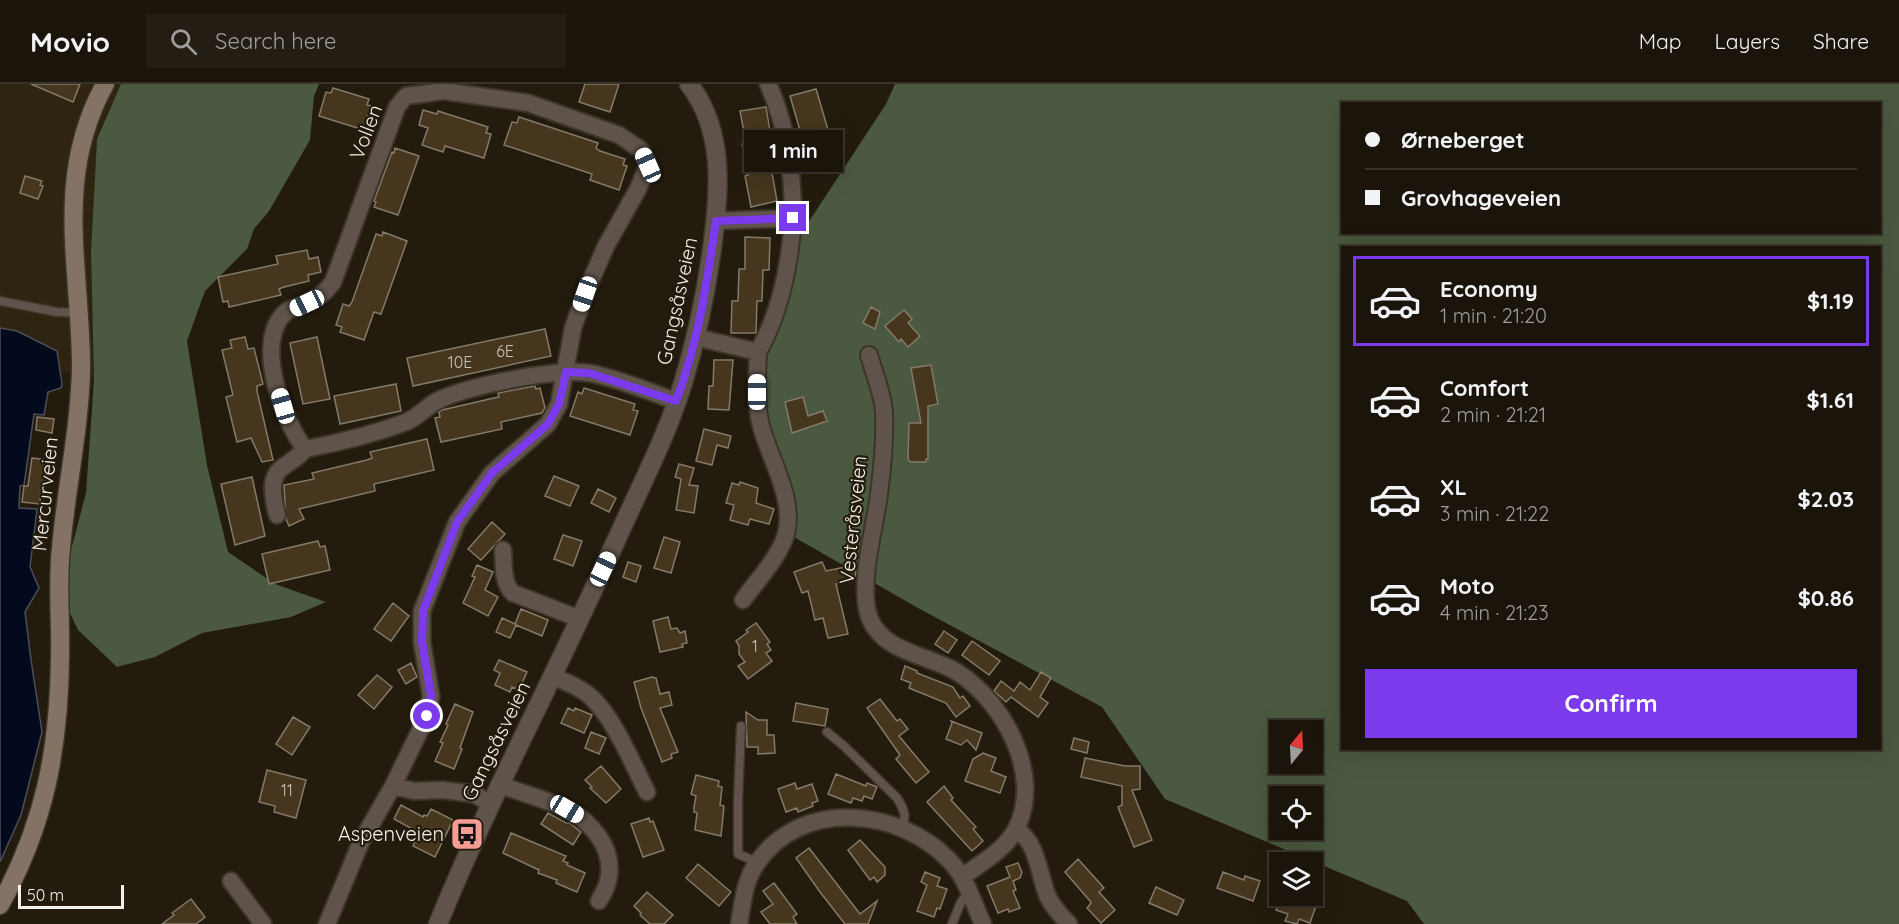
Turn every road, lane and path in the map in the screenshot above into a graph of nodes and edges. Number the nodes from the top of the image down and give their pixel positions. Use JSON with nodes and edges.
{"nodes":[{"id":1,"x":105,"y":84,"type":"edge"},
{"id":2,"x":689,"y":84,"type":"edge"},
{"id":3,"x":768,"y":84,"type":"edge"},
{"id":4,"x":793,"y":218,"type":"junction"},
{"id":5,"x":716,"y":221,"type":"junction"},
{"id":6,"x":0,"y":301,"type":"edge"},
{"id":7,"x":78,"y":313,"type":"junction"},
{"id":8,"x":696,"y":337,"type":"junction"},
{"id":9,"x":758,"y":352,"type":"junction"},
{"id":10,"x":869,"y":355,"type":"dead end"},
{"id":11,"x":566,"y":372,"type":"junction"},
{"id":12,"x":676,"y":401,"type":"junction"},
{"id":13,"x":304,"y":449,"type":"junction"},
{"id":14,"x":277,"y":515,"type":"dead end"},
{"id":15,"x":503,"y":550,"type":"dead end"},
{"id":16,"x":742,"y":600,"type":"dead end"},
{"id":17,"x":580,"y":619,"type":"junction"},
{"id":18,"x":552,"y":676,"type":"junction"},
{"id":19,"x":741,"y":726,"type":"dead end"},
{"id":20,"x":826,"y":732,"type":"dead end"},
{"id":21,"x":500,"y":785,"type":"junction"},
{"id":22,"x":393,"y":786,"type":"junction"},
{"id":23,"x":647,"y":792,"type":"dead end"},
{"id":24,"x":491,"y":804,"type":"junction"},
{"id":25,"x":902,"y":828,"type":"junction"},
{"id":26,"x":1016,"y":830,"type":"junction"},
{"id":27,"x":757,"y":862,"type":"junction"},
{"id":28,"x":231,"y":881,"type":"dead end"},
{"id":29,"x":965,"y":884,"type":"junction"},
{"id":30,"x":599,"y":901,"type":"dead end"},
{"id":31,"x":0,"y":905,"type":"edge"},
{"id":32,"x":263,"y":924,"type":"edge"},
{"id":33,"x":327,"y":924,"type":"edge"},
{"id":34,"x":438,"y":924,"type":"edge"},
{"id":35,"x":739,"y":924,"type":"edge"},
{"id":36,"x":952,"y":924,"type":"edge"},
{"id":37,"x":983,"y":924,"type":"edge"},
{"id":38,"x":1069,"y":924,"type":"edge"}],
"edges":[{"from":1,"to":7,"type":"main road","name":"Mercurveien"},
{"from":2,"to":5,"type":"street","name":"Gangsåsveien"},
{"from":3,"to":4,"type":"street"},
{"from":4,"to":5,"type":"street"},
{"from":4,"to":9,"type":"street"},
{"from":5,"to":8,"type":"street","name":"Gangsåsveien"},
{"from":6,"to":7,"type":"lane"},
{"from":7,"to":31,"type":"main road","name":"Mercurveien"},
{"from":8,"to":9,"type":"street"},
{"from":8,"to":12,"type":"street","name":"Gangsåsveien"},
{"from":9,"to":16,"type":"street"},
{"from":10,"to":26,"type":"street","name":"Vesteråsveien"},
{"from":11,"to":12,"type":"street"},
{"from":11,"to":13,"type":"street"},
{"from":11,"to":13,"type":"street","name":"Vollen"},
{"from":11,"to":22,"type":"street"},
{"from":12,"to":17,"type":"street","name":"Gangsåsveien"},
{"from":13,"to":14,"type":"street"},
{"from":15,"to":17,"type":"street"},
{"from":17,"to":18,"type":"street","name":"Gangsåsveien"},
{"from":18,"to":21,"type":"street","name":"Gangsåsveien"},
{"from":18,"to":23,"type":"street","name":"Gangsåsveien"},
{"from":19,"to":27,"type":"lane"},
{"from":20,"to":25,"type":"lane"},
{"from":21,"to":24,"type":"street","name":"Gangsåsveien"},
{"from":21,"to":30,"type":"street"},
{"from":22,"to":24,"type":"street"},
{"from":22,"to":33,"type":"street"},
{"from":24,"to":34,"type":"street","name":"Gangsåsveien"},
{"from":25,"to":27,"type":"street"},
{"from":25,"to":29,"type":"street"},
{"from":26,"to":29,"type":"street"},
{"from":26,"to":38,"type":"street"},
{"from":27,"to":35,"type":"street"},
{"from":28,"to":32,"type":"street"},
{"from":29,"to":36,"type":"lane"},
{"from":29,"to":37,"type":"street"}]}
